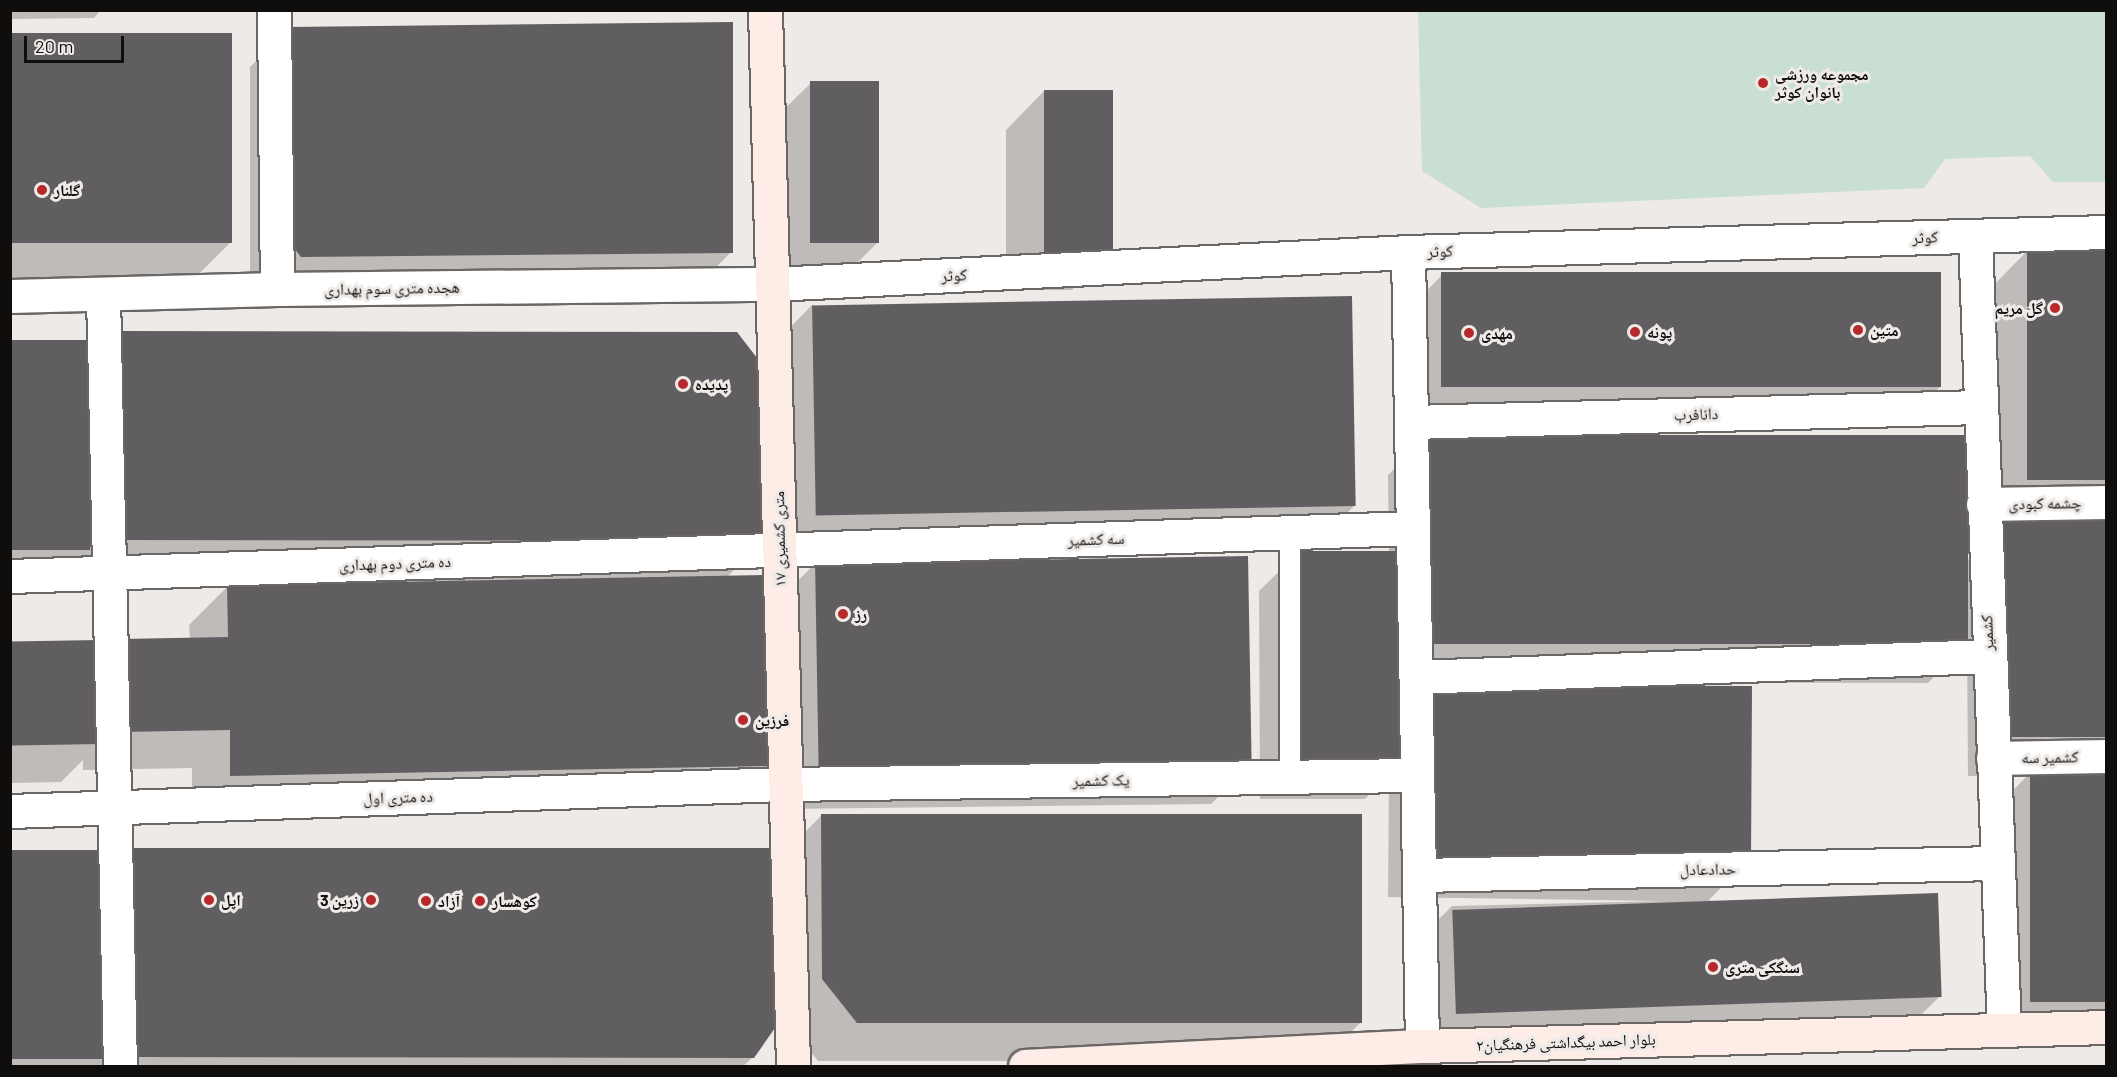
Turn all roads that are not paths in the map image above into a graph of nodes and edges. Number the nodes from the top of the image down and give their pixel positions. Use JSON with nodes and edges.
{"nodes":[{"id":1,"x":274,"y":10,"type":"edge"},
{"id":2,"x":765,"y":10,"type":"edge"},
{"id":3,"x":2106,"y":232,"type":"edge"},
{"id":4,"x":1976,"y":236,"type":"junction"},
{"id":5,"x":1408,"y":252,"type":"junction"},
{"id":6,"x":773,"y":285,"type":"junction"},
{"id":7,"x":277,"y":289,"type":"junction"},
{"id":8,"x":103,"y":294,"type":"junction"},
{"id":9,"x":10,"y":296,"type":"edge"},
{"id":10,"x":1981,"y":407,"type":"junction"},
{"id":11,"x":1411,"y":422,"type":"junction"},
{"id":12,"x":2106,"y":502,"type":"edge"},
{"id":13,"x":1983,"y":504,"type":"junction"},
{"id":14,"x":1413,"y":528,"type":"junction"},
{"id":15,"x":1290,"y":532,"type":"junction"},
{"id":16,"x":779,"y":550,"type":"junction"},
{"id":17,"x":109,"y":573,"type":"junction"},
{"id":18,"x":10,"y":576,"type":"edge"},
{"id":19,"x":1988,"y":656,"type":"junction"},
{"id":20,"x":1416,"y":677,"type":"junction"},
{"id":21,"x":2106,"y":756,"type":"edge"},
{"id":22,"x":1993,"y":758,"type":"junction"},
{"id":23,"x":1417,"y":775,"type":"junction"},
{"id":24,"x":1290,"y":777,"type":"junction"},
{"id":25,"x":785,"y":784,"type":"junction"},
{"id":26,"x":114,"y":807,"type":"junction"},
{"id":27,"x":10,"y":811,"type":"edge"},
{"id":28,"x":1997,"y":863,"type":"junction"},
{"id":29,"x":1419,"y":874,"type":"junction"},
{"id":30,"x":2106,"y":1027,"type":"edge"},
{"id":31,"x":2004,"y":1029,"type":"junction"},
{"id":32,"x":1422,"y":1046,"type":"junction"},
{"id":33,"x":1238,"y":1060,"type":"edge"},
{"id":34,"x":120,"y":1066,"type":"edge"},
{"id":35,"x":793,"y":1066,"type":"edge"},
{"id":36,"x":1025,"y":1066,"type":"edge"}],
"edges":[{"from":1,"to":7,"type":"street"},
{"from":2,"to":6,"type":"main road","name":"۱۷ متری کشمیری"},
{"from":3,"to":4,"type":"street","name":"کوثر"},
{"from":4,"to":5,"type":"street","name":"کوثر"},
{"from":4,"to":10,"type":"street","name":"کشمیر"},
{"from":5,"to":6,"type":"street","name":"کوثر"},
{"from":5,"to":11,"type":"street"},
{"from":6,"to":7,"type":"street","name":"هجده متری سوم بهداری"},
{"from":6,"to":16,"type":"main road","name":"۱۷ متری کشمیری"},
{"from":7,"to":8,"type":"street","name":"هجده متری سوم بهداری"},
{"from":8,"to":9,"type":"street","name":"هجده متری سوم بهداری"},
{"from":8,"to":17,"type":"street"},
{"from":10,"to":11,"type":"street","name":"دانافرب"},
{"from":10,"to":13,"type":"street","name":"کشمیر"},
{"from":11,"to":14,"type":"street"},
{"from":12,"to":13,"type":"street","name":"چشمه کبودی"},
{"from":13,"to":19,"type":"street","name":"کشمیر"},
{"from":14,"to":15,"type":"street","name":"سه کشمیر"},
{"from":14,"to":20,"type":"street"},
{"from":15,"to":16,"type":"street","name":"سه کشمیر"},
{"from":15,"to":24,"type":"lane"},
{"from":16,"to":17,"type":"street","name":"ده متری دوم بهداری"},
{"from":16,"to":25,"type":"main road","name":"۱۷ متری کشمیری"},
{"from":17,"to":18,"type":"street","name":"ده متری دوم بهداری"},
{"from":17,"to":26,"type":"street"},
{"from":19,"to":20,"type":"street"},
{"from":19,"to":22,"type":"street","name":"کشمیر"},
{"from":20,"to":23,"type":"street"},
{"from":21,"to":22,"type":"street","name":"کشمیر سه"},
{"from":22,"to":28,"type":"street","name":"کشمیر"},
{"from":23,"to":24,"type":"street","name":"یک کشمیر"},
{"from":23,"to":29,"type":"street"},
{"from":24,"to":25,"type":"street","name":"یک کشمیر"},
{"from":25,"to":26,"type":"street","name":"ده متری اول"},
{"from":25,"to":35,"type":"main road","name":"۱۷ متری کشمیری"},
{"from":26,"to":27,"type":"street","name":"ده متری اول"},
{"from":26,"to":34,"type":"street"},
{"from":28,"to":29,"type":"street","name":"حدادعادل"},
{"from":28,"to":31,"type":"street","name":"کشمیر"},
{"from":29,"to":32,"type":"street"},
{"from":30,"to":31,"type":"main road","name":"بلوار احمد بیگداشتی فرهنگیان۲"},
{"from":31,"to":32,"type":"main road","name":"بلوار احمد بیگداشتی فرهنگیان۲"},
{"from":32,"to":33,"type":"main road","name":"بلوار احمد بیگداشتی فرهنگیان۲"},
{"from":33,"to":36,"type":"main road","name":"بلوار احمد بیگداشتی فرهنگیان۲"}]}
